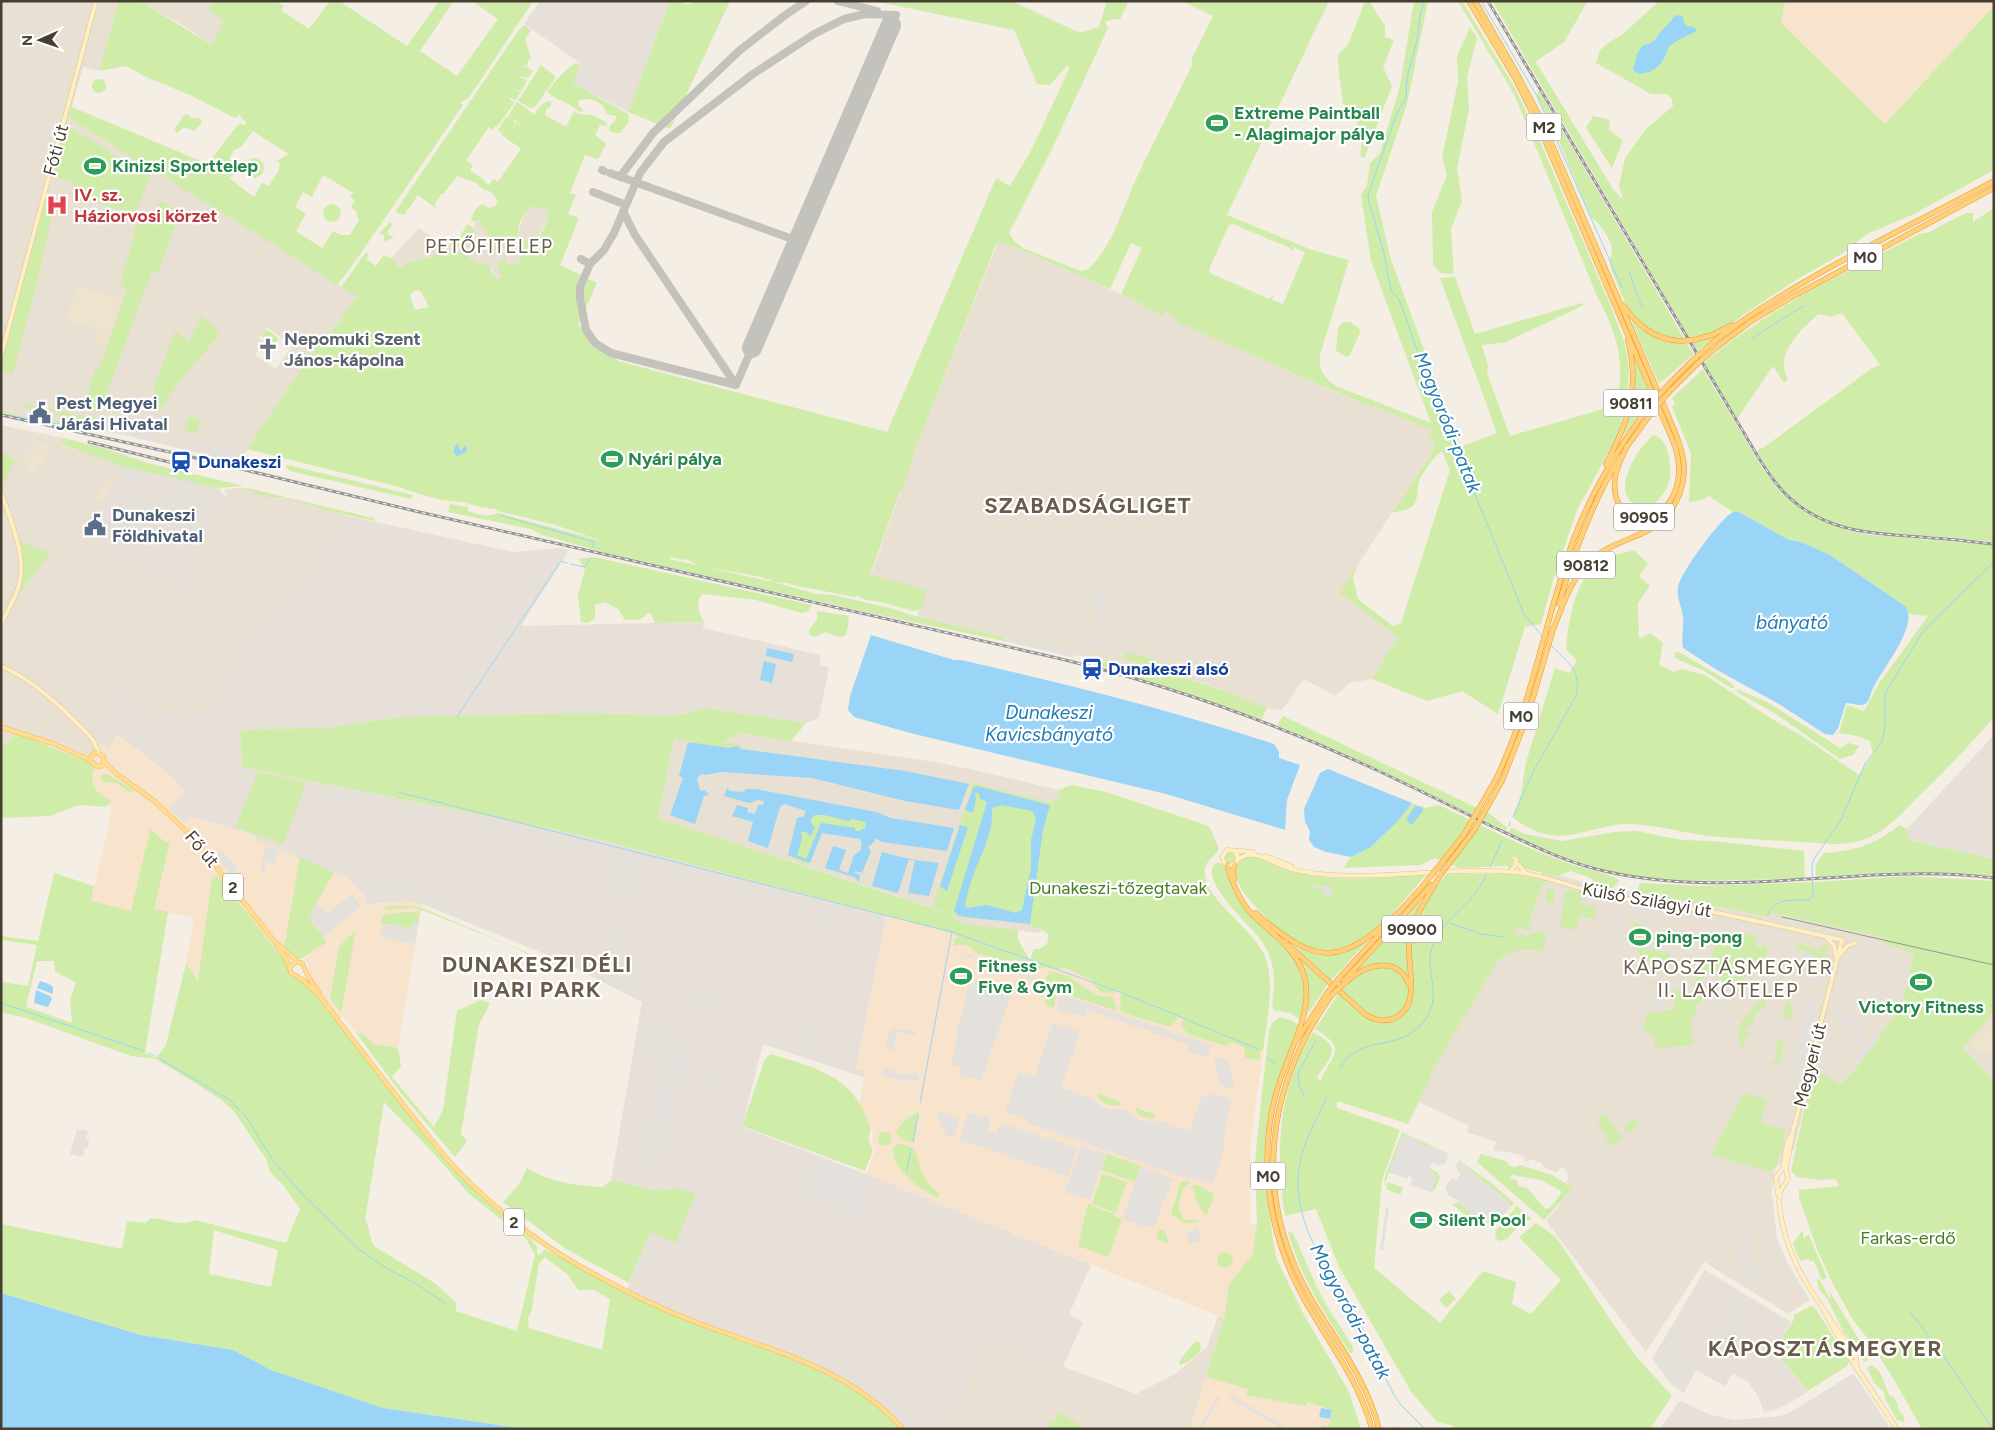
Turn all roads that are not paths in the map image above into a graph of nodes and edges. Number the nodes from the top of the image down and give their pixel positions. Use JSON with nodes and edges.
{"nodes":[{"id":1,"x":96,"y":1,"type":"edge"},
{"id":2,"x":1469,"y":1,"type":"edge"},
{"id":3,"x":1475,"y":1,"type":"edge"},
{"id":4,"x":1994,"y":181,"type":"edge"},
{"id":5,"x":1994,"y":188,"type":"edge"},
{"id":6,"x":1612,"y":287,"type":"junction"},
{"id":7,"x":1622,"y":320,"type":"junction"},
{"id":8,"x":1742,"y":320,"type":"junction"},
{"id":9,"x":1715,"y":345,"type":"junction"},
{"id":10,"x":1,"y":356,"type":"edge"},
{"id":11,"x":1658,"y":400,"type":"junction"},
{"id":12,"x":1627,"y":446,"type":"junction"},
{"id":13,"x":1599,"y":482,"type":"junction"},
{"id":14,"x":1,"y":491,"type":"edge"},
{"id":15,"x":1,"y":624,"type":"edge"},
{"id":16,"x":1551,"y":634,"type":"junction"},
{"id":17,"x":1,"y":666,"type":"edge"},
{"id":18,"x":1,"y":727,"type":"edge"},
{"id":19,"x":93,"y":756,"type":"junction"},
{"id":20,"x":103,"y":764,"type":"junction"},
{"id":21,"x":1235,"y":851,"type":"junction"},
{"id":22,"x":1236,"y":862,"type":"junction"},
{"id":23,"x":1227,"y":865,"type":"junction"},
{"id":24,"x":1298,"y":870,"type":"junction"},
{"id":25,"x":1511,"y":872,"type":"junction"},
{"id":26,"x":1526,"y":873,"type":"junction"},
{"id":27,"x":1430,"y":889,"type":"junction"},
{"id":28,"x":1401,"y":910,"type":"junction"},
{"id":29,"x":1270,"y":927,"type":"junction"},
{"id":30,"x":1826,"y":937,"type":"junction"},
{"id":31,"x":1842,"y":940,"type":"joint"},
{"id":32,"x":275,"y":942,"type":"junction"},
{"id":33,"x":1854,"y":943,"type":"dead end"},
{"id":34,"x":1836,"y":960,"type":"junction"},
{"id":35,"x":298,"y":962,"type":"junction"},
{"id":36,"x":290,"y":968,"type":"junction"},
{"id":37,"x":305,"y":970,"type":"junction"},
{"id":38,"x":295,"y":976,"type":"junction"},
{"id":39,"x":1342,"y":981,"type":"junction"},
{"id":40,"x":322,"y":999,"type":"junction"},
{"id":41,"x":1410,"y":999,"type":"junction"},
{"id":42,"x":1307,"y":1023,"type":"junction"},
{"id":43,"x":1304,"y":1029,"type":"junction"},
{"id":44,"x":1793,"y":1131,"type":"junction"},
{"id":45,"x":1780,"y":1173,"type":"junction"},
{"id":46,"x":1786,"y":1174,"type":"junction"},
{"id":47,"x":1777,"y":1182,"type":"junction"},
{"id":48,"x":1783,"y":1184,"type":"junction"},
{"id":49,"x":1779,"y":1201,"type":"junction"},
{"id":50,"x":903,"y":1429,"type":"edge"},
{"id":51,"x":1372,"y":1429,"type":"edge"},
{"id":52,"x":1379,"y":1429,"type":"edge"},
{"id":53,"x":1897,"y":1429,"type":"edge"}],
"edges":[{"from":1,"to":10,"type":"main road","name":"Fóti út"},
{"from":2,"to":7,"type":"highway","number":"M2"},
{"from":3,"to":6,"type":"highway","number":"M2"},
{"from":4,"to":8,"type":"highway","number":"M0"},
{"from":5,"to":9,"type":"highway","number":"M0"},
{"from":6,"to":8,"type":"highway","bridge":true},
{"from":6,"to":11,"type":"highway","number":"M2"},
{"from":7,"to":11,"type":"highway","number":"M2"},
{"from":7,"to":13,"type":"highway","number":"90811"},
{"from":8,"to":9,"type":"highway","number":"M0"},
{"from":9,"to":12,"type":"highway","number":"M0","bridge":true},
{"from":9,"to":13,"type":"highway","number":"M0","bridge":true},
{"from":11,"to":12,"type":"highway","number":"90905"},
{"from":11,"to":16,"type":"highway","number":"90812"},
{"from":12,"to":16,"type":"highway","number":"M0"},
{"from":13,"to":28,"type":"highway","number":"M0","bridge":true},
{"from":14,"to":15,"type":"main road"},
{"from":16,"to":27,"type":"highway","number":"M0","bridge":true},
{"from":17,"to":19,"type":"main road"},
{"from":18,"to":19,"type":"main road","name":"Fő út","number":"2"},
{"from":19,"to":20,"type":"main road","name":"Fő út","number":"2"},
{"from":19,"to":20,"type":"main road"},
{"from":20,"to":32,"type":"main road","name":"Fő út","number":"2"},
{"from":21,"to":22,"type":"main road"},
{"from":21,"to":23,"type":"main road"},
{"from":21,"to":24,"type":"main road"},
{"from":22,"to":23,"type":"main road"},
{"from":22,"to":24,"type":"main road"},
{"from":22,"to":29,"type":"highway"},
{"from":23,"to":29,"type":"highway"},
{"from":24,"to":25,"type":"main road","name":"Külső Szilágyi út"},
{"from":25,"to":26,"type":"main road","name":"Külső Szilágyi út"},
{"from":25,"to":26,"type":"main road"},
{"from":26,"to":30,"type":"main road","name":"Külső Szilágyi út"},
{"from":27,"to":39,"type":"highway","number":"M0"},
{"from":27,"to":41,"type":"highway","number":"90900"},
{"from":28,"to":29,"type":"highway"},
{"from":28,"to":39,"type":"highway","number":"M0"},
{"from":29,"to":41,"type":"highway"},
{"from":29,"to":42,"type":"highway"},
{"from":30,"to":31,"type":"main road","name":"Külső Szilágyi út"},
{"from":30,"to":34,"type":"main road"},
{"from":31,"to":34,"type":"main road","name":"Megyeri út"},
{"from":32,"to":35,"type":"main road","name":"Fő út","number":"2"},
{"from":32,"to":36,"type":"main road","name":"Fő út","number":"2"},
{"from":33,"to":34,"type":"main road"},
{"from":34,"to":44,"type":"main road","name":"Megyeri út"},
{"from":35,"to":36,"type":"main road"},
{"from":35,"to":37,"type":"main road","number":"2"},
{"from":36,"to":38,"type":"main road","number":"2"},
{"from":37,"to":38,"type":"main road"},
{"from":37,"to":40,"type":"main road","number":"2"},
{"from":38,"to":40,"type":"main road","number":"2"},
{"from":39,"to":41,"type":"highway"},
{"from":39,"to":42,"type":"highway","number":"M0","bridge":true},
{"from":40,"to":50,"type":"main road","number":"2"},
{"from":42,"to":43,"type":"highway","number":"M0"},
{"from":42,"to":43,"type":"highway"},
{"from":43,"to":51,"type":"highway","number":"M0"},
{"from":43,"to":52,"type":"highway","number":"M0"},
{"from":44,"to":45,"type":"main road","name":"Megyeri út"},
{"from":44,"to":46,"type":"main road","name":"Megyeri út"},
{"from":45,"to":46,"type":"main road"},
{"from":45,"to":47,"type":"main road","name":"Megyeri út"},
{"from":46,"to":48,"type":"main road","name":"Megyeri út"},
{"from":47,"to":48,"type":"main road"},
{"from":47,"to":49,"type":"main road","name":"Megyeri út"},
{"from":48,"to":49,"type":"main road","name":"Megyeri út"},
{"from":49,"to":53,"type":"main road","name":"Megyeri út"}]}
